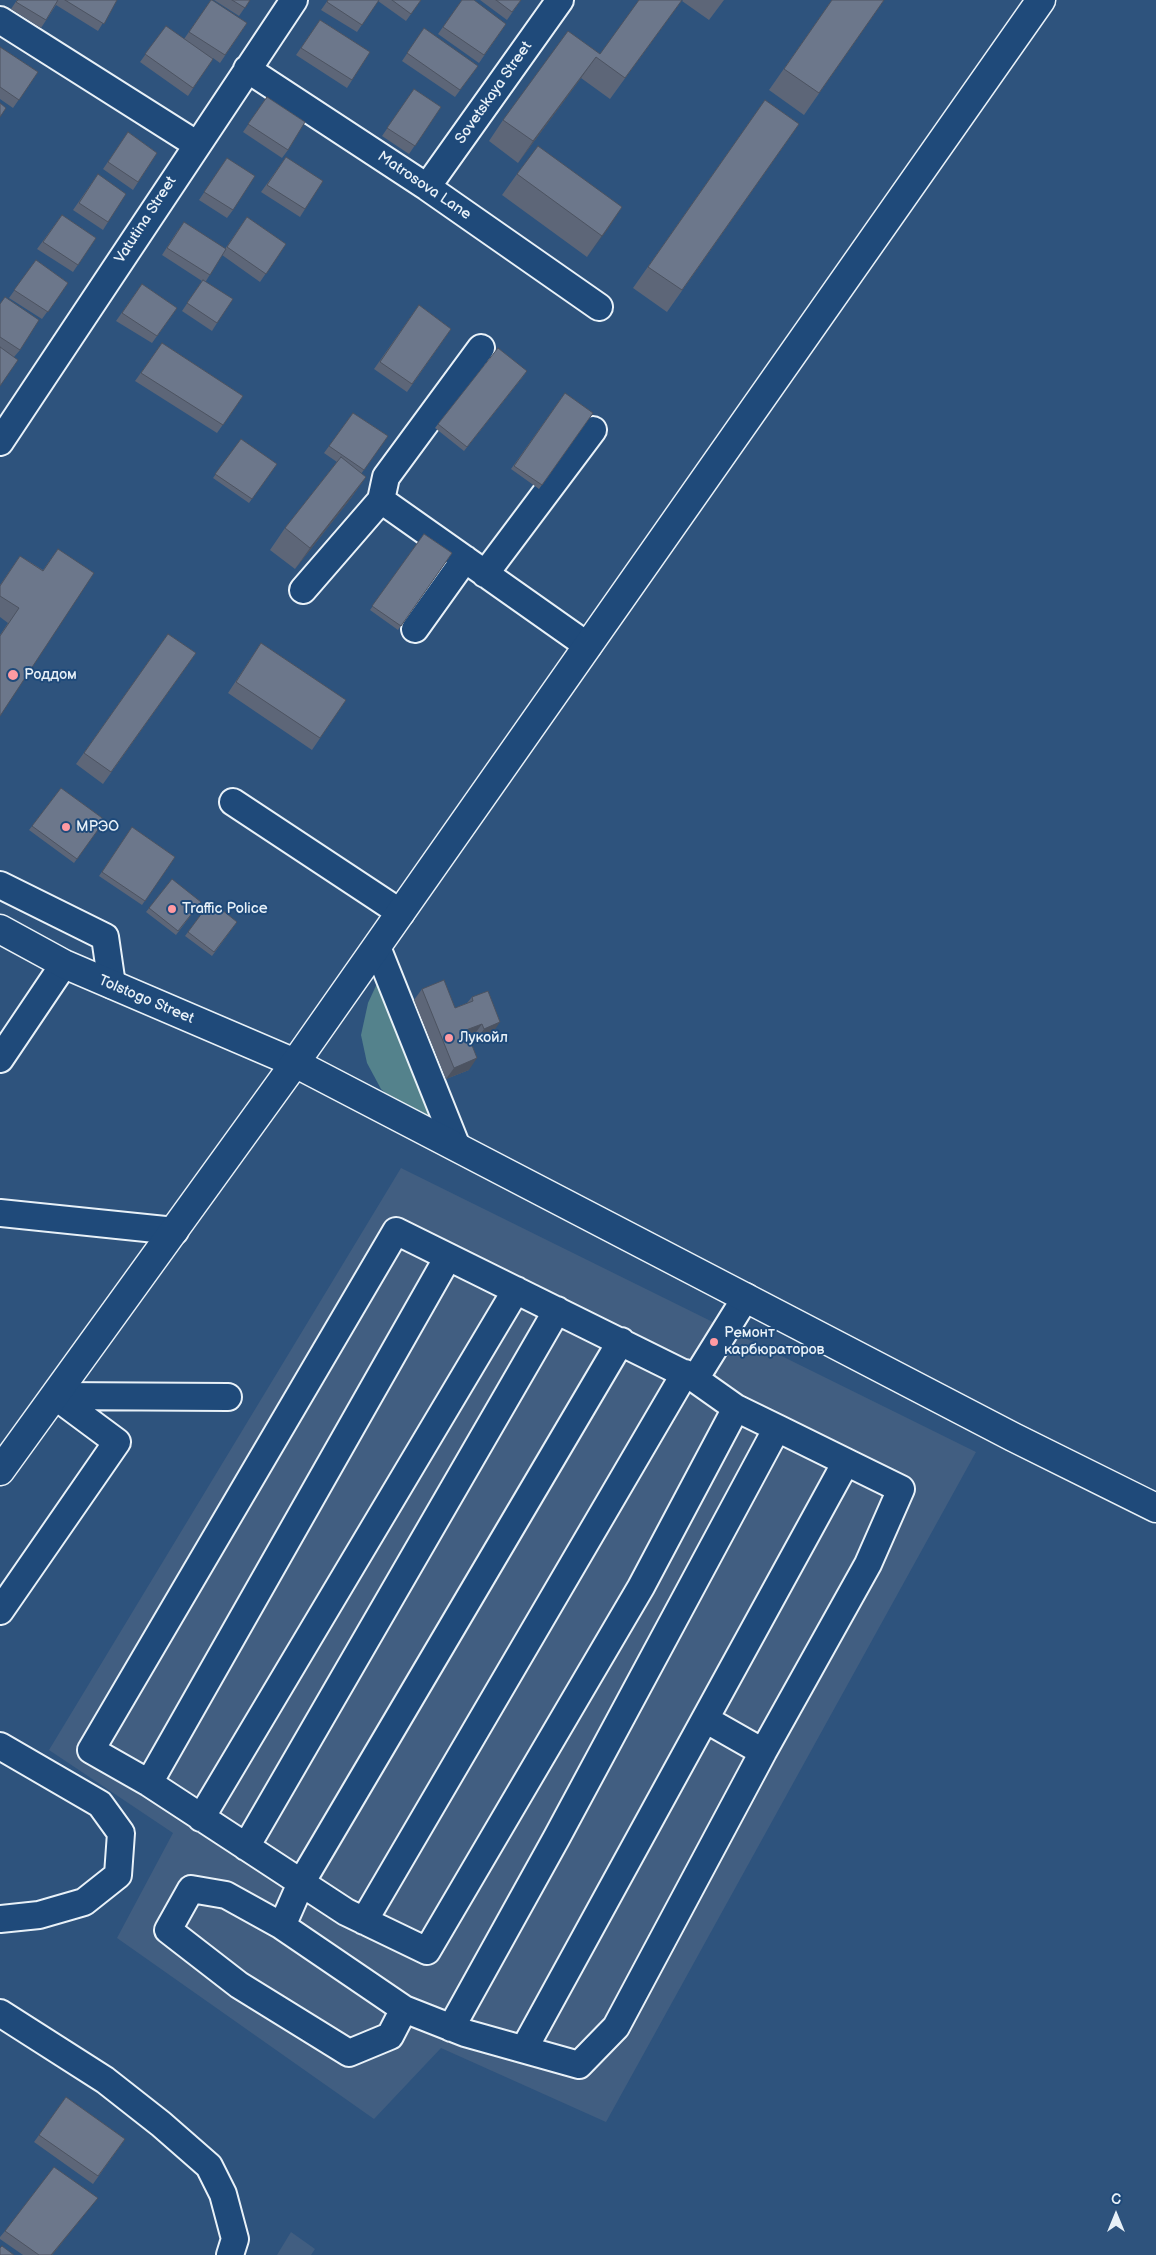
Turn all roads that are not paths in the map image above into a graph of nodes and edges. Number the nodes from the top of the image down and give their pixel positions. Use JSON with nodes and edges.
{"nodes":[{"id":1,"x":294,"y":0,"type":"edge"},
{"id":2,"x":560,"y":0,"type":"edge"},
{"id":3,"x":1040,"y":0,"type":"edge"},
{"id":4,"x":0,"y":20,"type":"edge"},
{"id":5,"x":247,"y":70,"type":"junction"},
{"id":6,"x":196,"y":144,"type":"junction"},
{"id":7,"x":427,"y":187,"type":"junction"},
{"id":8,"x":599,"y":307,"type":"dead end"},
{"id":9,"x":482,"y":348,"type":"dead end"},
{"id":10,"x":593,"y":430,"type":"dead end"},
{"id":11,"x":0,"y":442,"type":"edge"},
{"id":12,"x":380,"y":500,"type":"junction"},
{"id":13,"x":475,"y":567,"type":"junction"},
{"id":14,"x":303,"y":590,"type":"dead end"},
{"id":15,"x":415,"y":629,"type":"dead end"},
{"id":16,"x":588,"y":646,"type":"junction"},
{"id":17,"x":233,"y":802,"type":"dead end"},
{"id":18,"x":0,"y":885,"type":"edge"},
{"id":19,"x":401,"y":913,"type":"junction"},
{"id":20,"x":0,"y":930,"type":"edge"},
{"id":21,"x":377,"y":947,"type":"junction"},
{"id":22,"x":64,"y":964,"type":"junction"},
{"id":23,"x":112,"y":985,"type":"junction"},
{"id":24,"x":0,"y":1059,"type":"edge"},
{"id":25,"x":295,"y":1063,"type":"junction"},
{"id":26,"x":457,"y":1147,"type":"junction"},
{"id":27,"x":0,"y":1213,"type":"edge"},
{"id":28,"x":175,"y":1231,"type":"junction"},
{"id":29,"x":448,"y":1257,"type":"junction"},
{"id":30,"x":516,"y":1290,"type":"junction"},
{"id":31,"x":746,"y":1297,"type":"junction"},
{"id":32,"x":557,"y":1310,"type":"junction"},
{"id":33,"x":621,"y":1341,"type":"junction"},
{"id":34,"x":690,"y":1376,"type":"junction"},
{"id":35,"x":55,"y":1396,"type":"junction"},
{"id":36,"x":228,"y":1397,"type":"dead end"},
{"id":37,"x":736,"y":1408,"type":"junction"},
{"id":38,"x":777,"y":1428,"type":"junction"},
{"id":39,"x":846,"y":1462,"type":"junction"},
{"id":40,"x":0,"y":1472,"type":"edge"},
{"id":41,"x":1156,"y":1508,"type":"edge"},
{"id":42,"x":0,"y":1611,"type":"edge"},
{"id":43,"x":704,"y":1719,"type":"junction"},
{"id":44,"x":0,"y":1746,"type":"edge"},
{"id":45,"x":763,"y":1752,"type":"junction"},
{"id":46,"x":148,"y":1783,"type":"junction"},
{"id":47,"x":201,"y":1818,"type":"junction"},
{"id":48,"x":246,"y":1847,"type":"junction"},
{"id":49,"x":301,"y":1883,"type":"junction"},
{"id":50,"x":0,"y":1919,"type":"edge"},
{"id":51,"x":364,"y":1921,"type":"junction"},
{"id":52,"x":282,"y":1926,"type":"junction"},
{"id":53,"x":404,"y":2010,"type":"junction"},
{"id":54,"x":0,"y":2013,"type":"edge"},
{"id":55,"x":450,"y":2028,"type":"junction"},
{"id":56,"x":524,"y":2049,"type":"junction"},
{"id":57,"x":230,"y":2255,"type":"edge"}],
"edges":[{"from":1,"to":5,"type":"street","name":"Vatutina Street"},
{"from":2,"to":7,"type":"street","name":"Sovetskaya Street"},
{"from":3,"to":16,"type":"main road"},
{"from":4,"to":6,"type":"street"},
{"from":5,"to":6,"type":"street","name":"Vatutina Street"},
{"from":5,"to":7,"type":"street","name":"Matrosova Lane"},
{"from":6,"to":11,"type":"street","name":"Vatutina Street"},
{"from":7,"to":8,"type":"street","name":"Matrosova Lane"},
{"from":9,"to":12,"type":"street"},
{"from":10,"to":13,"type":"street"},
{"from":12,"to":13,"type":"street"},
{"from":12,"to":14,"type":"street"},
{"from":13,"to":15,"type":"street"},
{"from":13,"to":16,"type":"street"},
{"from":16,"to":19,"type":"main road"},
{"from":17,"to":19,"type":"street"},
{"from":18,"to":23,"type":"street"},
{"from":19,"to":21,"type":"main road"},
{"from":20,"to":22,"type":"main road","name":"Tolstogo Street"},
{"from":21,"to":25,"type":"main road"},
{"from":21,"to":26,"type":"street"},
{"from":22,"to":23,"type":"main road","name":"Tolstogo Street"},
{"from":22,"to":24,"type":"street"},
{"from":23,"to":25,"type":"main road","name":"Tolstogo Street"},
{"from":25,"to":26,"type":"main road","name":"Tolstogo Street"},
{"from":25,"to":28,"type":"main road"},
{"from":26,"to":31,"type":"main road","name":"Tolstogo Street"},
{"from":27,"to":28,"type":"street"},
{"from":28,"to":35,"type":"main road"},
{"from":29,"to":30,"type":"street"},
{"from":29,"to":46,"type":"street"},
{"from":29,"to":46,"type":"street"},
{"from":30,"to":32,"type":"street"},
{"from":30,"to":47,"type":"street"},
{"from":31,"to":34,"type":"street"},
{"from":31,"to":41,"type":"main road","name":"Tolstogo Street"},
{"from":32,"to":33,"type":"street"},
{"from":32,"to":48,"type":"street"},
{"from":33,"to":34,"type":"street"},
{"from":33,"to":49,"type":"street"},
{"from":34,"to":37,"type":"street"},
{"from":34,"to":51,"type":"street"},
{"from":35,"to":36,"type":"street"},
{"from":35,"to":40,"type":"main road"},
{"from":35,"to":42,"type":"street"},
{"from":37,"to":38,"type":"street"},
{"from":37,"to":51,"type":"street"},
{"from":38,"to":39,"type":"street"},
{"from":38,"to":55,"type":"street"},
{"from":39,"to":43,"type":"street"},
{"from":39,"to":45,"type":"street"},
{"from":43,"to":45,"type":"street"},
{"from":43,"to":56,"type":"street"},
{"from":44,"to":50,"type":"street"},
{"from":45,"to":56,"type":"street"},
{"from":46,"to":47,"type":"street"},
{"from":47,"to":48,"type":"street"},
{"from":48,"to":49,"type":"street"},
{"from":49,"to":51,"type":"street"},
{"from":49,"to":52,"type":"street"},
{"from":52,"to":53,"type":"street"},
{"from":52,"to":53,"type":"street"},
{"from":53,"to":55,"type":"street"},
{"from":54,"to":57,"type":"street"},
{"from":55,"to":56,"type":"street"}]}
